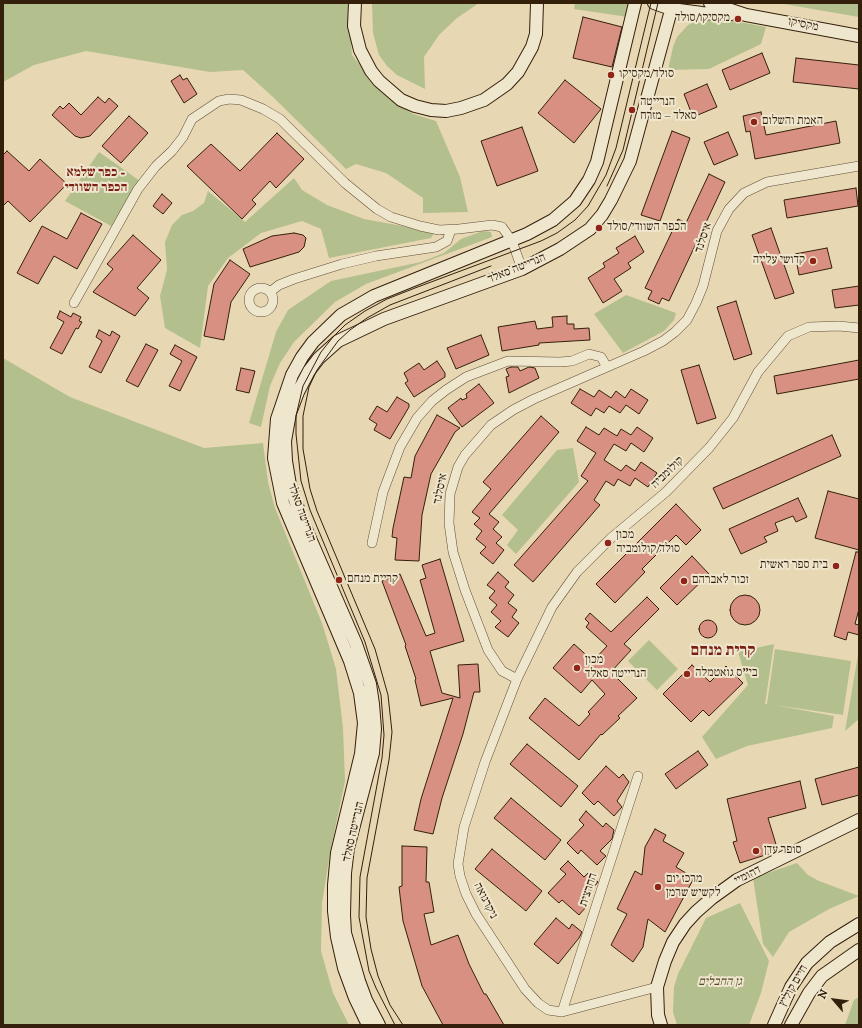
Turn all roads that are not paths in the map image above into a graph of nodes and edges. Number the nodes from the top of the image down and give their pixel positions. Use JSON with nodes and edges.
{"nodes":[{"id":1,"x":354,"y":3,"type":"edge"},
{"id":2,"x":362,"y":3,"type":"edge"},
{"id":3,"x":537,"y":3,"type":"edge"},
{"id":4,"x":635,"y":3,"type":"edge"},
{"id":5,"x":654,"y":3,"type":"edge"},
{"id":6,"x":710,"y":3,"type":"edge"},
{"id":7,"x":672,"y":6,"type":"edge"},
{"id":8,"x":746,"y":15,"type":"junction"},
{"id":9,"x":859,"y":36,"type":"edge"},
{"id":10,"x":859,"y":166,"type":"edge"},
{"id":11,"x":451,"y":230,"type":"junction"},
{"id":12,"x":512,"y":241,"type":"junction"},
{"id":13,"x":522,"y":269,"type":"junction"},
{"id":14,"x":270,"y":292,"type":"dead end"},
{"id":15,"x":74,"y":303,"type":"dead end"},
{"id":16,"x":859,"y":328,"type":"edge"},
{"id":17,"x":607,"y":367,"type":"junction"},
{"id":18,"x":372,"y":543,"type":"dead end"},
{"id":19,"x":517,"y":679,"type":"junction"},
{"id":20,"x":638,"y":776,"type":"dead end"},
{"id":21,"x":859,"y":820,"type":"edge"},
{"id":22,"x":859,"y":924,"type":"edge"},
{"id":23,"x":859,"y":950,"type":"edge"},
{"id":24,"x":657,"y":987,"type":"junction"},
{"id":25,"x":562,"y":1012,"type":"junction"},
{"id":26,"x":368,"y":1025,"type":"edge"},
{"id":27,"x":380,"y":1025,"type":"edge"},
{"id":28,"x":661,"y":1025,"type":"edge"},
{"id":29,"x":774,"y":1025,"type":"edge"},
{"id":30,"x":791,"y":1025,"type":"edge"}],
"edges":[{"from":1,"to":3,"type":"main road"},
{"from":2,"to":3,"type":"main road"},
{"from":4,"to":12,"type":"main road","name":"הנרייטה סאלד"},
{"from":5,"to":7,"type":"main road","name":"מקסיקו"},
{"from":6,"to":8,"type":"main road","name":"מקסיקו"},
{"from":7,"to":8,"type":"main road","name":"מקסיקו"},
{"from":7,"to":13,"type":"main road","name":"הנרייטה סאלד"},
{"from":8,"to":9,"type":"main road","name":"מקסיקו"},
{"from":10,"to":17,"type":"street","name":"איסלנד"},
{"from":11,"to":12,"type":"street"},
{"from":11,"to":14,"type":"street"},
{"from":11,"to":15,"type":"street"},
{"from":12,"to":13,"type":"street"},
{"from":12,"to":26,"type":"main road","name":"הנרייטה סאלד"},
{"from":13,"to":27,"type":"main road","name":"הנרייטה סאלד"},
{"from":16,"to":19,"type":"street","name":"קולומביה"},
{"from":17,"to":18,"type":"street"},
{"from":17,"to":19,"type":"street","name":"איסלנד"},
{"from":19,"to":25,"type":"street","name":"ניקרגואה"},
{"from":20,"to":25,"type":"street","name":"החרצית"},
{"from":21,"to":24,"type":"main road","name":"דהומיי"},
{"from":22,"to":29,"type":"main road","name":"חיים קוליץ"},
{"from":23,"to":30,"type":"main road","name":"חיים קוליץ"},
{"from":24,"to":25,"type":"street"},
{"from":24,"to":28,"type":"main road","name":"דהומיי"}]}
